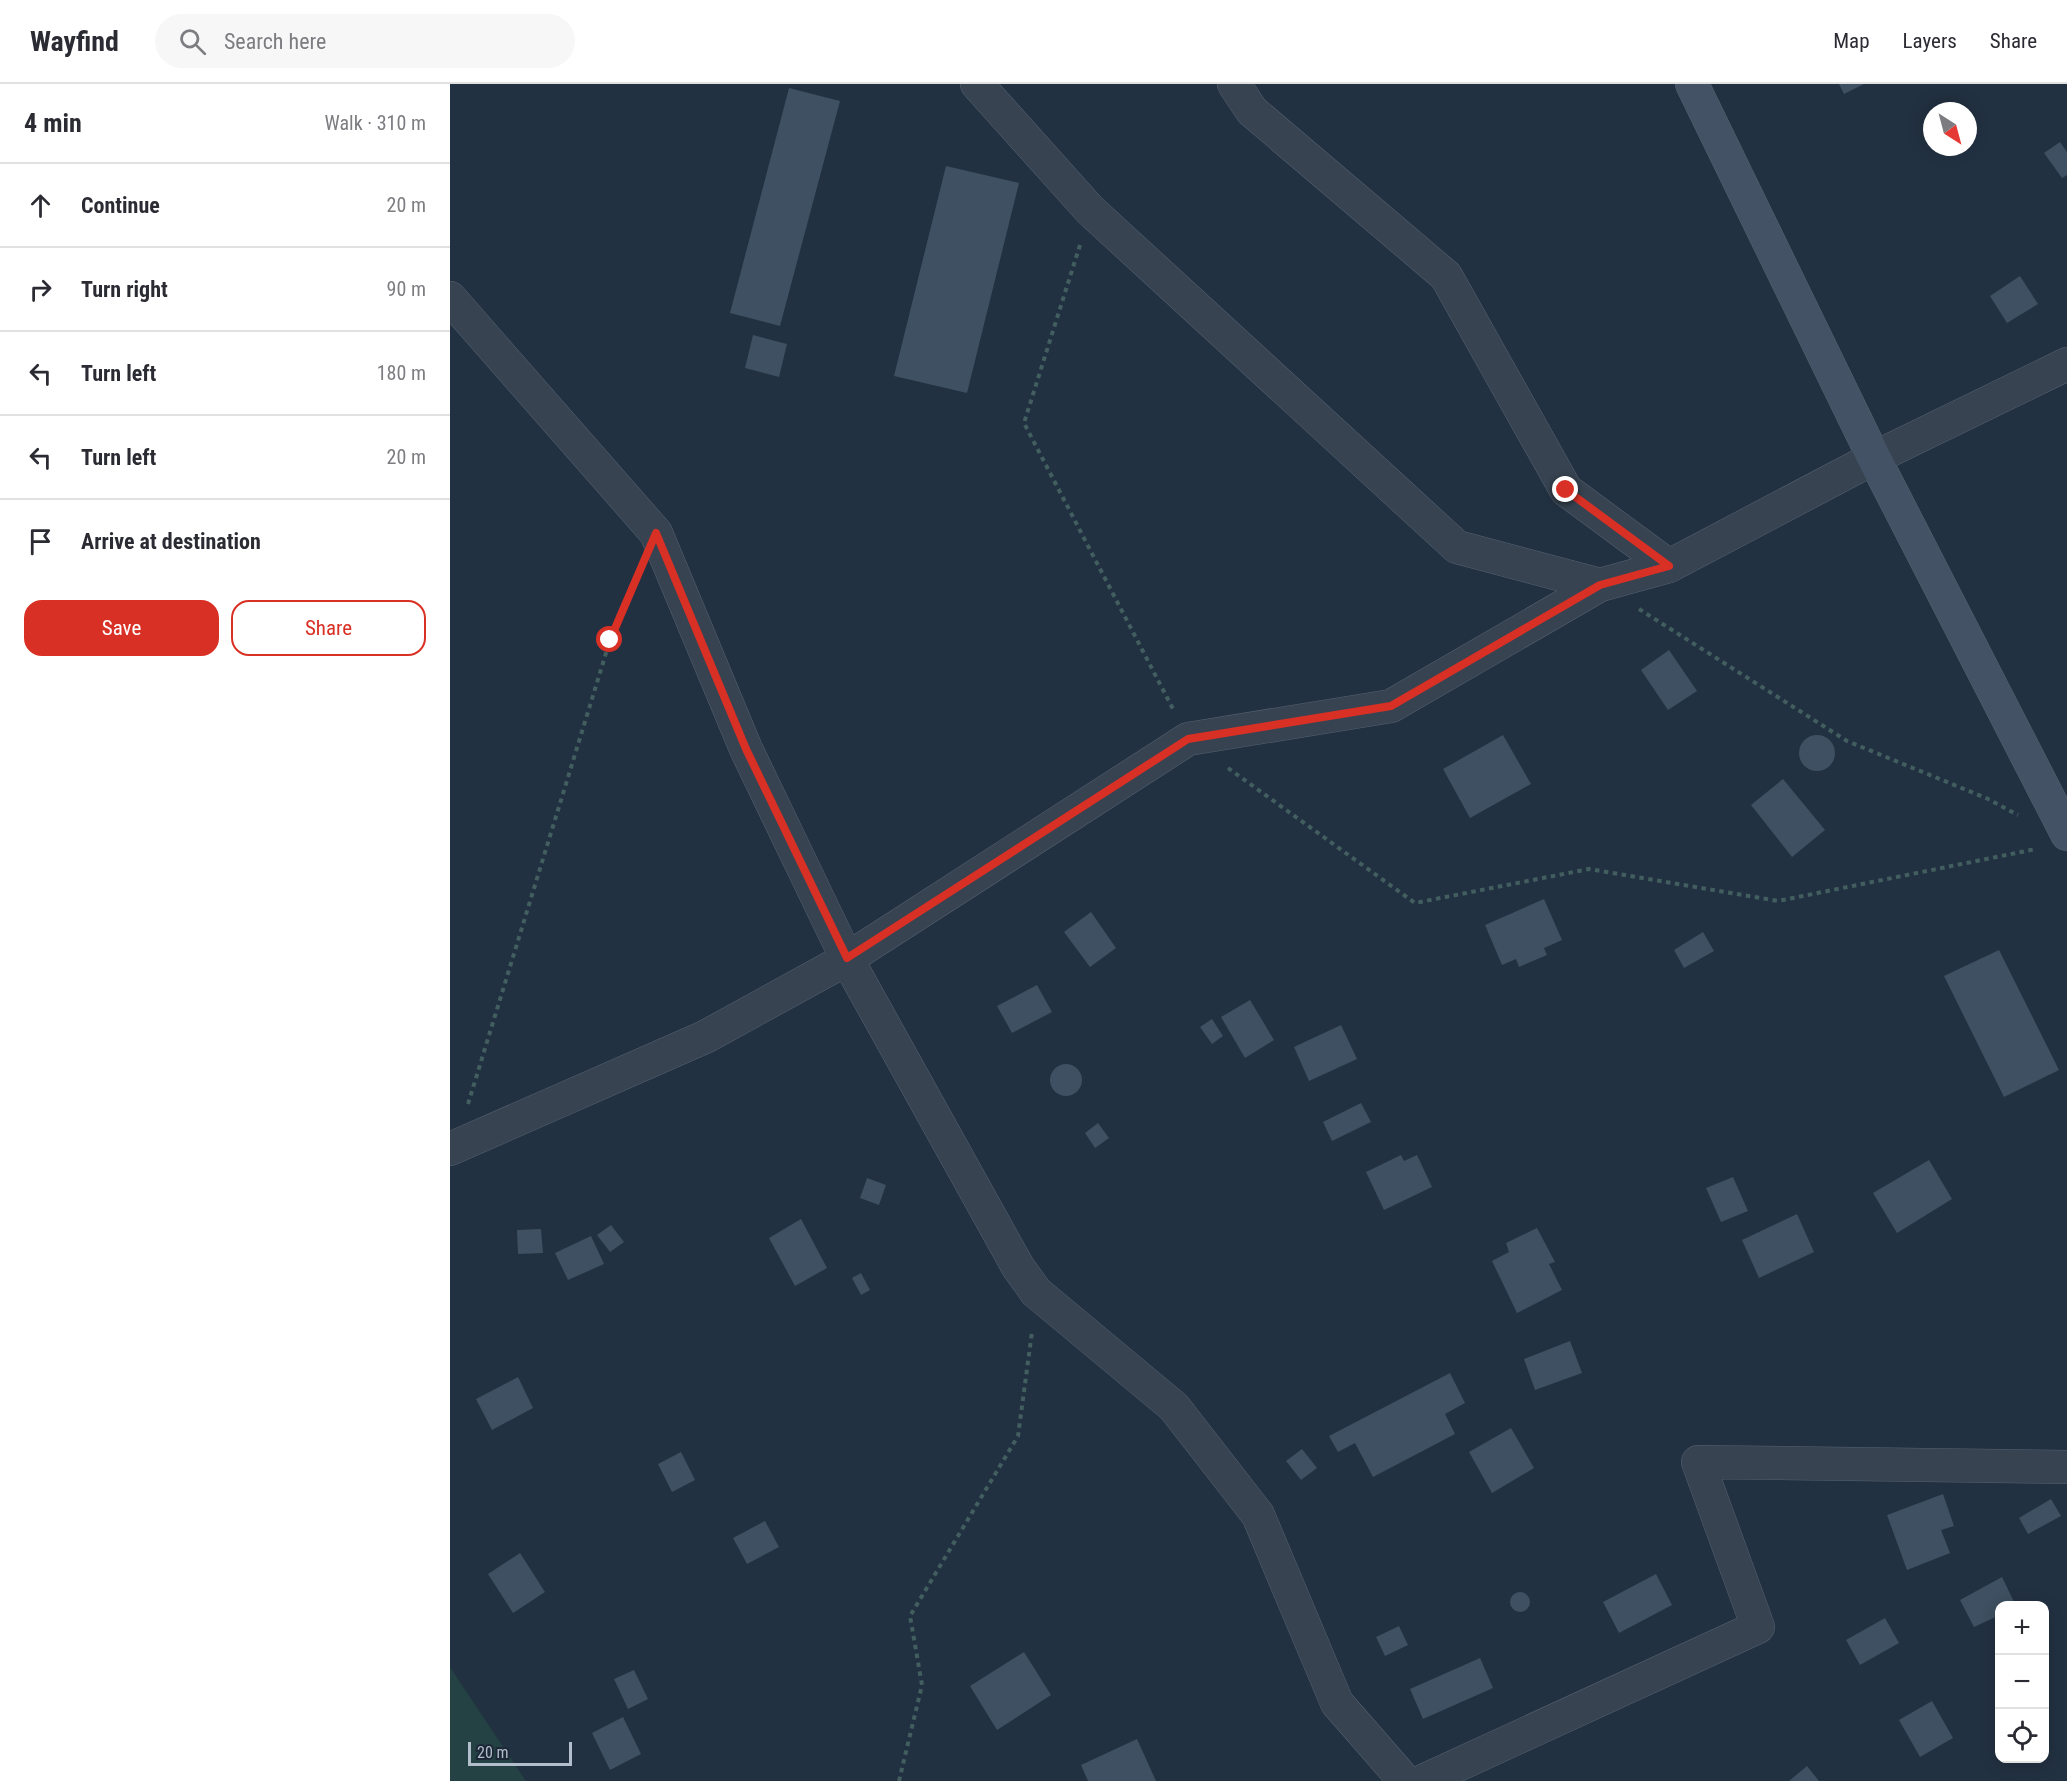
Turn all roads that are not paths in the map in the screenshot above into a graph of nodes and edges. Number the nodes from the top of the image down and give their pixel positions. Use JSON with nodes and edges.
{"nodes":[{"id":1,"x":977,"y":84,"type":"edge"},
{"id":2,"x":1234,"y":84,"type":"edge"},
{"id":3,"x":1692,"y":84,"type":"edge"},
{"id":4,"x":450,"y":298,"type":"edge"},
{"id":5,"x":2067,"y":364,"type":"edge"},
{"id":6,"x":1874,"y":458,"type":"junction"},
{"id":7,"x":1669,"y":566,"type":"junction"},
{"id":8,"x":1600,"y":585,"type":"junction"},
{"id":9,"x":2067,"y":834,"type":"edge"},
{"id":10,"x":847,"y":958,"type":"junction"},
{"id":11,"x":452,"y":1148,"type":"edge"},
{"id":12,"x":2067,"y":1467,"type":"edge"},
{"id":13,"x":1405,"y":1781,"type":"edge"},
{"id":14,"x":1423,"y":1781,"type":"edge"}],
"edges":[{"from":1,"to":8,"type":"street"},
{"from":2,"to":7,"type":"street"},
{"from":3,"to":6,"type":"street"},
{"from":4,"to":10,"type":"street"},
{"from":5,"to":6,"type":"street"},
{"from":6,"to":7,"type":"street"},
{"from":6,"to":9,"type":"street"},
{"from":7,"to":8,"type":"street"},
{"from":8,"to":10,"type":"street"},
{"from":10,"to":11,"type":"street"},
{"from":10,"to":13,"type":"street"},
{"from":12,"to":14,"type":"street"}]}
